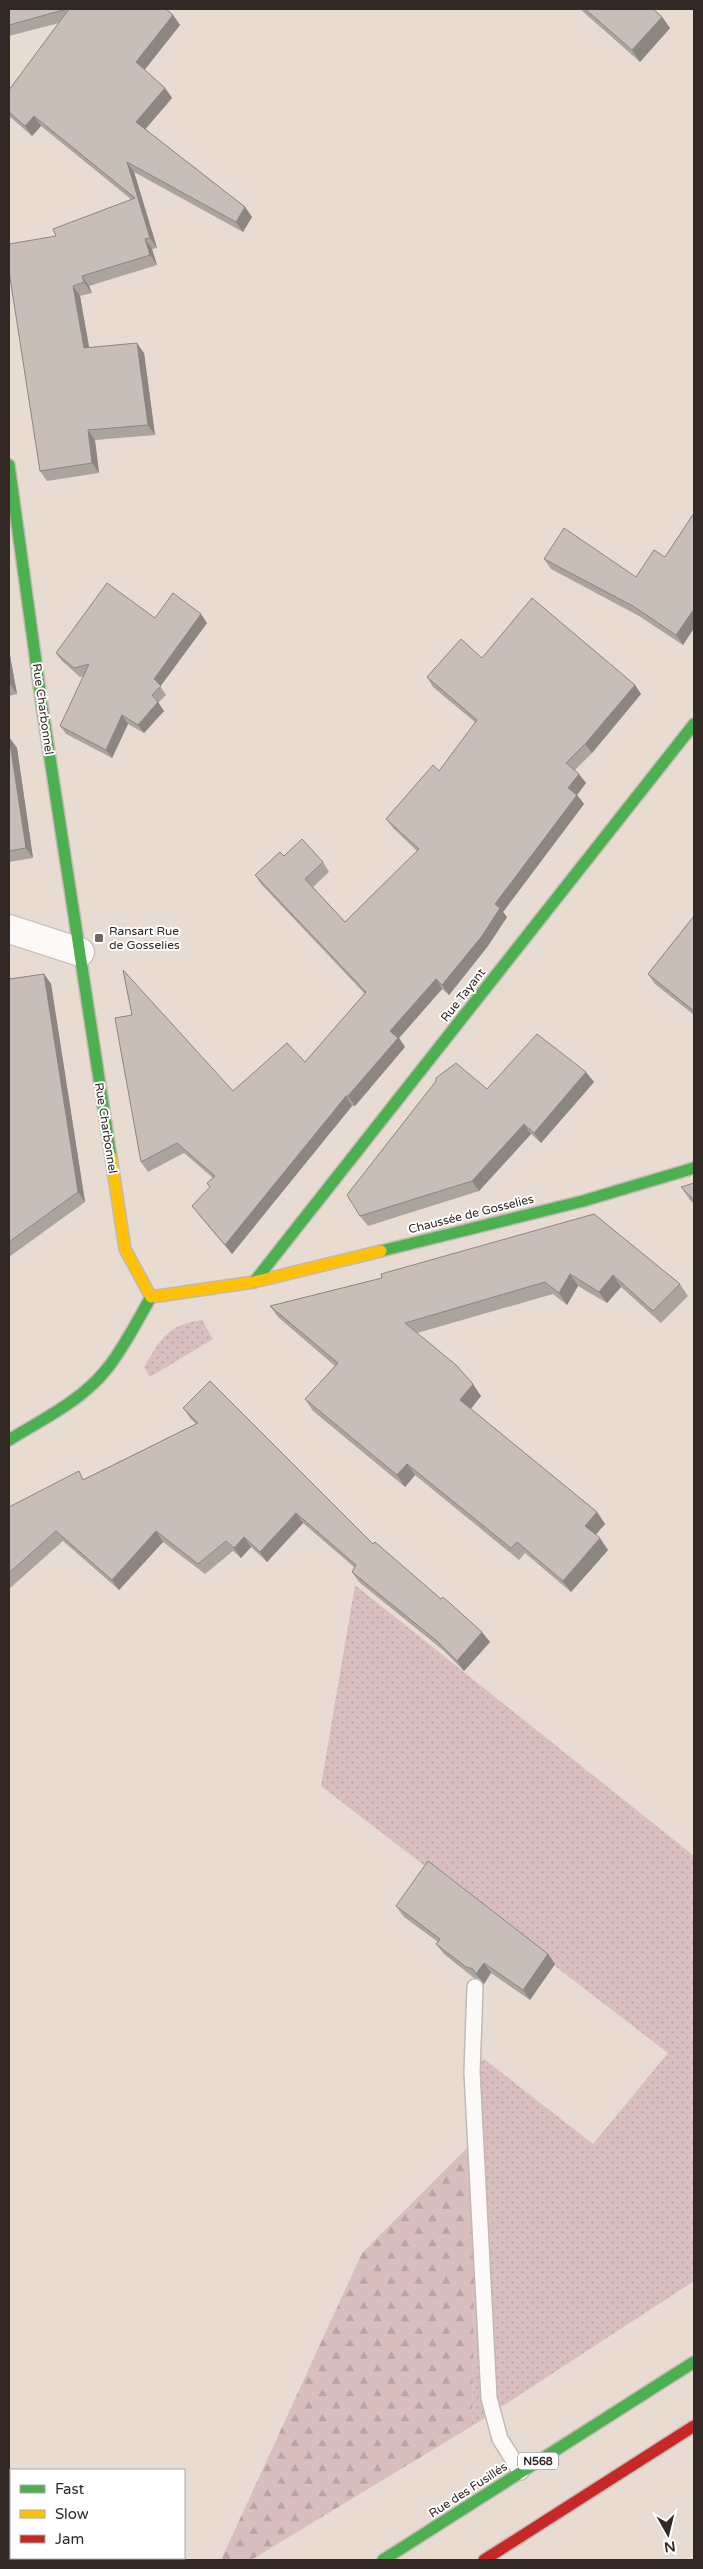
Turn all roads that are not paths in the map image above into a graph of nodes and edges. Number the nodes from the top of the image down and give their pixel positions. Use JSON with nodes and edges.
{"nodes":[{"id":1,"x":9,"y":464,"type":"edge"},
{"id":2,"x":694,"y":724,"type":"edge"},
{"id":3,"x":9,"y":929,"type":"edge"},
{"id":4,"x":80,"y":952,"type":"junction"},
{"id":5,"x":694,"y":1168,"type":"edge"},
{"id":6,"x":254,"y":1282,"type":"junction"},
{"id":7,"x":151,"y":1297,"type":"junction"},
{"id":8,"x":9,"y":1440,"type":"edge"},
{"id":9,"x":475,"y":1987,"type":"edge"},
{"id":10,"x":694,"y":2362,"type":"edge"},
{"id":11,"x":694,"y":2426,"type":"edge"},
{"id":12,"x":521,"y":2472,"type":"junction"},
{"id":13,"x":383,"y":2560,"type":"edge"},
{"id":14,"x":484,"y":2560,"type":"edge"}],
"edges":[{"from":1,"to":4,"type":"main road","name":"Rue Charbonnel"},
{"from":2,"to":6,"type":"main road","name":"Rue Tayant"},
{"from":3,"to":4,"type":"street"},
{"from":4,"to":7,"type":"main road","name":"Rue Charbonnel"},
{"from":5,"to":6,"type":"main road","name":"Chaussée de Gosselies"},
{"from":6,"to":7,"type":"main road","name":"Chaussée de Gosselies"},
{"from":7,"to":8,"type":"main road"},
{"from":9,"to":12,"type":"lane"},
{"from":10,"to":12,"type":"main road","name":"Rue des Fusillés","number":"N568"},
{"from":11,"to":14,"type":"main road"},
{"from":12,"to":13,"type":"main road","name":"Rue des Fusillés","number":"N568"}]}
